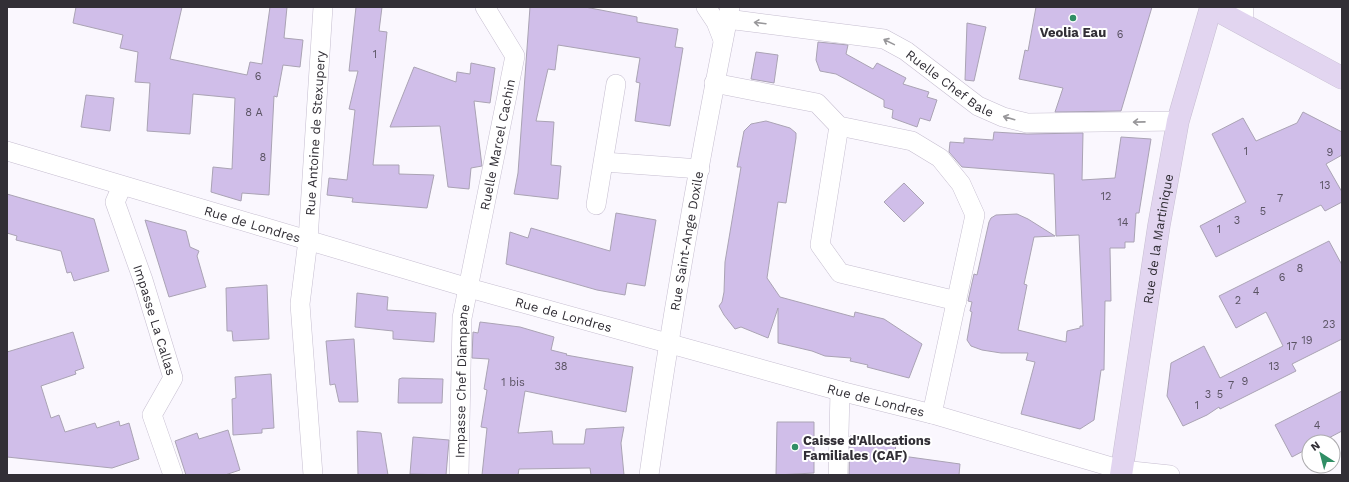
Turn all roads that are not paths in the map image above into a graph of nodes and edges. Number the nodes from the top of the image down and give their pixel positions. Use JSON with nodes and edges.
{"nodes":[{"id":1,"x":322,"y":7,"type":"edge"},
{"id":2,"x":485,"y":7,"type":"edge"},
{"id":3,"x":706,"y":7,"type":"edge"},
{"id":4,"x":1211,"y":7,"type":"edge"},
{"id":5,"x":728,"y":13,"type":"edge"},
{"id":6,"x":1244,"y":15,"type":"edge"},
{"id":7,"x":723,"y":40,"type":"junction"},
{"id":8,"x":1342,"y":78,"type":"edge"},
{"id":9,"x":616,"y":84,"type":"dead end"},
{"id":10,"x":714,"y":84,"type":"junction"},
{"id":11,"x":1178,"y":121,"type":"junction"},
{"id":12,"x":839,"y":126,"type":"junction"},
{"id":13,"x":7,"y":151,"type":"edge"},
{"id":14,"x":604,"y":162,"type":"junction"},
{"id":15,"x":700,"y":169,"type":"junction"},
{"id":16,"x":122,"y":186,"type":"junction"},
{"id":17,"x":596,"y":206,"type":"dead end"},
{"id":18,"x":308,"y":240,"type":"junction"},
{"id":19,"x":469,"y":288,"type":"junction"},
{"id":20,"x":957,"y":301,"type":"junction"},
{"id":21,"x":668,"y":342,"type":"junction"},
{"id":22,"x":840,"y":390,"type":"junction"},
{"id":23,"x":932,"y":414,"type":"junction"},
{"id":24,"x":1122,"y":472,"type":"edge"},
{"id":25,"x":173,"y":475,"type":"edge"},
{"id":26,"x":313,"y":475,"type":"edge"},
{"id":27,"x":459,"y":475,"type":"edge"},
{"id":28,"x":649,"y":475,"type":"edge"},
{"id":29,"x":838,"y":475,"type":"edge"},
{"id":30,"x":1170,"y":475,"type":"edge"}],
"edges":[{"from":1,"to":18,"type":"street","name":"Rue Antoine de Stexupery"},
{"from":2,"to":19,"type":"street","name":"Ruelle Marcel Cachin"},
{"from":3,"to":7,"type":"street"},
{"from":4,"to":6,"type":"street"},
{"from":4,"to":11,"type":"street","name":"Rue de la Martinique"},
{"from":5,"to":7,"type":"street","name":"Rue Saint-Ange Doxile"},
{"from":11,"to":5,"type":"street","name":"Ruelle Chef Bale","one_way":true},
{"from":6,"to":8,"type":"street"},
{"from":7,"to":10,"type":"street","name":"Rue Saint-Ange Doxile"},
{"from":9,"to":14,"type":"street"},
{"from":10,"to":12,"type":"street"},
{"from":10,"to":15,"type":"street","name":"Rue Saint-Ange Doxile"},
{"from":11,"to":24,"type":"street","name":"Rue de la Martinique"},
{"from":12,"to":20,"type":"street"},
{"from":12,"to":20,"type":"street"},
{"from":13,"to":16,"type":"street","name":"Rue de Londres"},
{"from":14,"to":15,"type":"street"},
{"from":14,"to":17,"type":"street"},
{"from":15,"to":21,"type":"street","name":"Rue Saint-Ange Doxile"},
{"from":16,"to":18,"type":"street","name":"Rue de Londres"},
{"from":16,"to":25,"type":"street","name":"Impasse La Callas"},
{"from":18,"to":19,"type":"street","name":"Rue de Londres"},
{"from":18,"to":26,"type":"street","name":"Rue Antoine de Stexupery"},
{"from":19,"to":21,"type":"street","name":"Rue de Londres"},
{"from":19,"to":27,"type":"street","name":"Impasse Chef Diampane"},
{"from":20,"to":23,"type":"street"},
{"from":21,"to":22,"type":"street","name":"Rue de Londres"},
{"from":21,"to":28,"type":"street","name":"Rue Saint-Ange Doxile"},
{"from":22,"to":23,"type":"street","name":"Rue de Londres"},
{"from":22,"to":29,"type":"street"},
{"from":23,"to":24,"type":"street","name":"Rue de Londres"},
{"from":24,"to":30,"type":"street","name":"Rue de Londres"}]}
